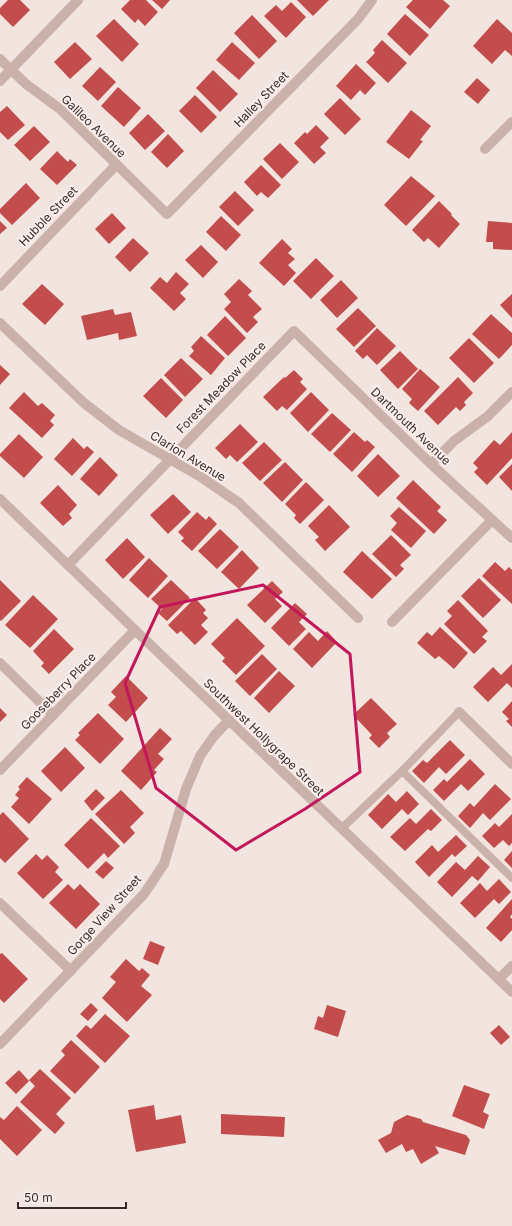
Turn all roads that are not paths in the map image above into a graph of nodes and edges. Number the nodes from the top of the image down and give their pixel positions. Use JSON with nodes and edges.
{"nodes":[{"id":1,"x":78,"y":0,"type":"edge"},
{"id":2,"x":372,"y":0,"type":"edge"},
{"id":3,"x":0,"y":59,"type":"edge"},
{"id":4,"x":11,"y":70,"type":"junction"},
{"id":5,"x":0,"y":81,"type":"edge"},
{"id":6,"x":512,"y":122,"type":"edge"},
{"id":7,"x":485,"y":149,"type":"dead end"},
{"id":8,"x":116,"y":165,"type":"junction"},
{"id":9,"x":167,"y":214,"type":"joint"},
{"id":10,"x":0,"y":286,"type":"edge"},
{"id":11,"x":0,"y":323,"type":"edge"},
{"id":12,"x":294,"y":331,"type":"joint"},
{"id":13,"x":512,"y":392,"type":"edge"},
{"id":14,"x":169,"y":460,"type":"junction"},
{"id":15,"x":431,"y":464,"type":"junction"},
{"id":16,"x":0,"y":499,"type":"edge"},
{"id":17,"x":492,"y":520,"type":"junction"},
{"id":18,"x":512,"y":538,"type":"edge"},
{"id":19,"x":68,"y":565,"type":"junction"},
{"id":20,"x":358,"y":618,"type":"dead end"},
{"id":21,"x":392,"y":622,"type":"dead end"},
{"id":22,"x":135,"y":630,"type":"junction"},
{"id":23,"x":0,"y":663,"type":"edge"},
{"id":24,"x":459,"y":712,"type":"joint"},
{"id":25,"x":53,"y":715,"type":"junction"},
{"id":26,"x":229,"y":720,"type":"junction"},
{"id":27,"x":512,"y":764,"type":"edge"},
{"id":28,"x":0,"y":770,"type":"edge"},
{"id":29,"x":402,"y":771,"type":"junction"},
{"id":30,"x":341,"y":829,"type":"junction"},
{"id":31,"x":512,"y":878,"type":"edge"},
{"id":32,"x":0,"y":903,"type":"edge"},
{"id":33,"x":512,"y":966,"type":"edge"},
{"id":34,"x":71,"y":971,"type":"junction"},
{"id":35,"x":499,"y":980,"type":"junction"},
{"id":36,"x":512,"y":992,"type":"edge"},
{"id":37,"x":0,"y":1044,"type":"edge"}],
"edges":[{"from":1,"to":4,"type":"street"},
{"from":2,"to":9,"type":"street","name":"Halley Street"},
{"from":3,"to":4,"type":"street","name":"Galileo Avenue"},
{"from":4,"to":5,"type":"street"},
{"from":4,"to":8,"type":"street","name":"Galileo Avenue"},
{"from":6,"to":7,"type":"street"},
{"from":8,"to":9,"type":"street","name":"Galileo Avenue"},
{"from":8,"to":10,"type":"street","name":"Hubble Street"},
{"from":11,"to":14,"type":"street","name":"Clarion Avenue"},
{"from":12,"to":14,"type":"street","name":"Forest Meadow Place"},
{"from":12,"to":15,"type":"street","name":"Dartmouth Avenue"},
{"from":13,"to":15,"type":"street"},
{"from":14,"to":19,"type":"street","name":"Forest Meadow Place"},
{"from":14,"to":20,"type":"street","name":"Clarion Avenue"},
{"from":15,"to":17,"type":"street","name":"Dartmouth Avenue"},
{"from":16,"to":19,"type":"street","name":"Southwest Hollygrape Street"},
{"from":17,"to":18,"type":"street","name":"Dartmouth Avenue"},
{"from":17,"to":21,"type":"street"},
{"from":19,"to":22,"type":"street","name":"Southwest Hollygrape Street"},
{"from":22,"to":25,"type":"street","name":"Gooseberry Place"},
{"from":22,"to":26,"type":"street","name":"Southwest Hollygrape Street"},
{"from":23,"to":25,"type":"street"},
{"from":24,"to":27,"type":"street"},
{"from":24,"to":29,"type":"lane"},
{"from":25,"to":28,"type":"street","name":"Gooseberry Place"},
{"from":26,"to":30,"type":"street","name":"Southwest Hollygrape Street"},
{"from":26,"to":34,"type":"street","name":"Gorge View Street"},
{"from":29,"to":30,"type":"lane"},
{"from":29,"to":31,"type":"lane"},
{"from":30,"to":35,"type":"street","name":"Southwest Hollygrape Street"},
{"from":32,"to":34,"type":"street"},
{"from":33,"to":35,"type":"street"},
{"from":34,"to":37,"type":"street","name":"Gorge View Street"},
{"from":35,"to":36,"type":"street","name":"Southwest Hollygrape Street"}]}
